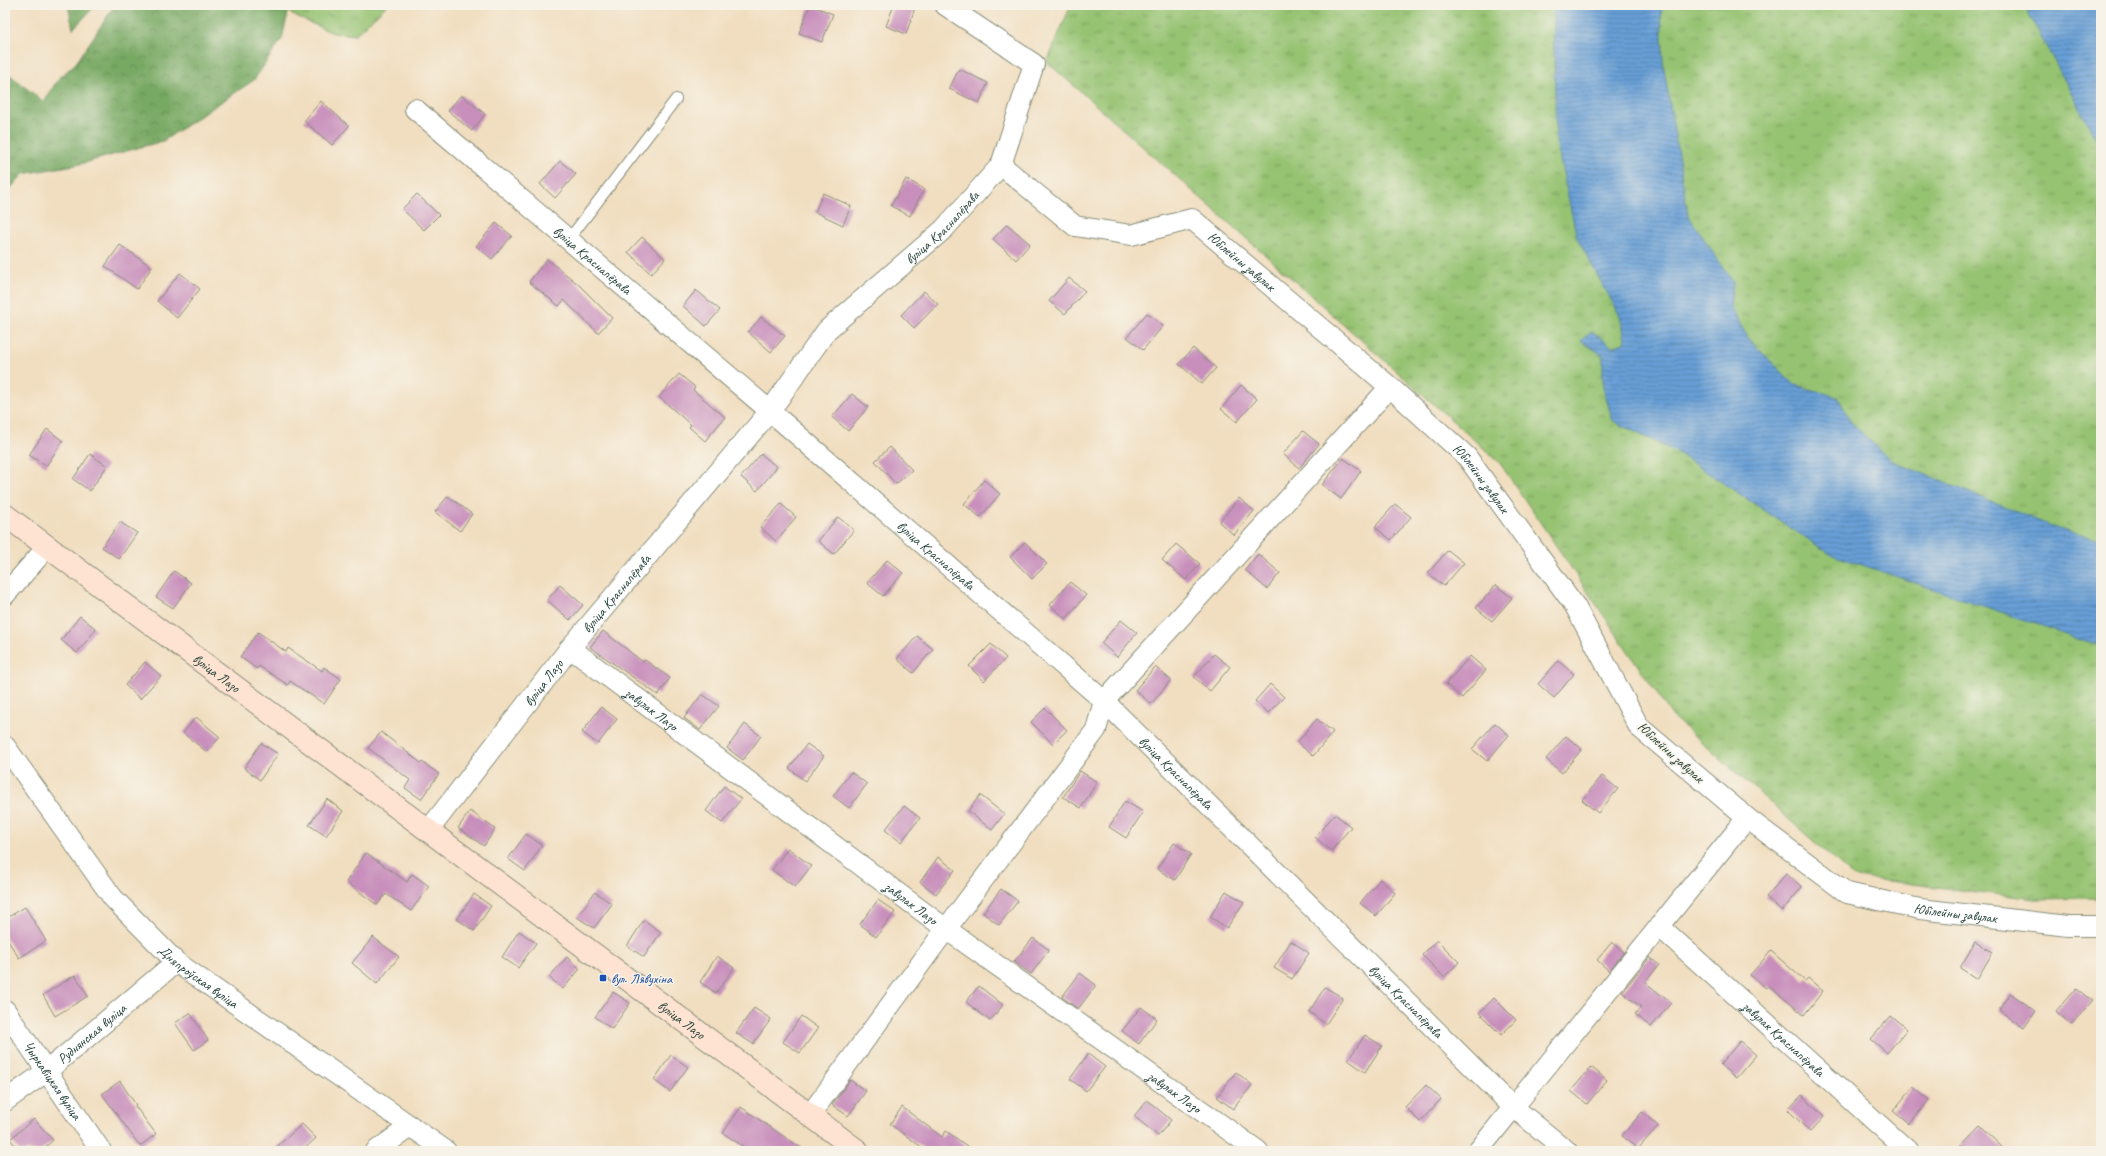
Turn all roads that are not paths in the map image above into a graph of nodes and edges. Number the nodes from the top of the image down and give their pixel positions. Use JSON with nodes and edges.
{"nodes":[{"id":1,"x":945,"y":5,"type":"edge"},
{"id":2,"x":676,"y":99,"type":"dead end"},
{"id":3,"x":415,"y":109,"type":"dead end"},
{"id":4,"x":1001,"y":165,"type":"junction"},
{"id":5,"x":569,"y":239,"type":"junction"},
{"id":6,"x":1390,"y":387,"type":"junction"},
{"id":7,"x":770,"y":411,"type":"junction"},
{"id":8,"x":5,"y":514,"type":"edge"},
{"id":9,"x":48,"y":546,"type":"junction"},
{"id":10,"x":5,"y":595,"type":"edge"},
{"id":11,"x":570,"y":648,"type":"junction"},
{"id":12,"x":1104,"y":701,"type":"junction"},
{"id":13,"x":5,"y":746,"type":"edge"},
{"id":14,"x":1747,"y":818,"type":"junction"},
{"id":15,"x":428,"y":831,"type":"junction"},
{"id":16,"x":1659,"y":926,"type":"junction"},
{"id":17,"x":2101,"y":926,"type":"edge"},
{"id":18,"x":946,"y":929,"type":"junction"},
{"id":19,"x":176,"y":962,"type":"junction"},
{"id":20,"x":5,"y":1010,"type":"edge"},
{"id":21,"x":47,"y":1071,"type":"junction"},
{"id":22,"x":5,"y":1101,"type":"edge"},
{"id":23,"x":1513,"y":1107,"type":"junction"},
{"id":24,"x":810,"y":1115,"type":"junction"},
{"id":25,"x":411,"y":1126,"type":"junction"},
{"id":26,"x":101,"y":1151,"type":"edge"},
{"id":27,"x":376,"y":1151,"type":"edge"},
{"id":28,"x":446,"y":1151,"type":"edge"},
{"id":29,"x":858,"y":1151,"type":"edge"},
{"id":30,"x":1258,"y":1151,"type":"edge"},
{"id":31,"x":1478,"y":1151,"type":"edge"},
{"id":32,"x":1567,"y":1151,"type":"edge"},
{"id":33,"x":1908,"y":1151,"type":"edge"}],
"edges":[{"from":1,"to":4,"type":"street"},
{"from":2,"to":5,"type":"lane"},
{"from":3,"to":5,"type":"street","name":"вуліца Краснапёрава"},
{"from":4,"to":6,"type":"street","name":"Юбілейны завулак"},
{"from":4,"to":7,"type":"street","name":"вуліца Краснапёрава"},
{"from":5,"to":7,"type":"street","name":"вуліца Краснапёрава"},
{"from":6,"to":12,"type":"street"},
{"from":6,"to":14,"type":"street","name":"Юбілейны завулак"},
{"from":7,"to":11,"type":"street","name":"вуліца Краснапёрава"},
{"from":7,"to":12,"type":"street","name":"вуліца Краснапёрава"},
{"from":8,"to":9,"type":"main road","name":"вуліца Лазо"},
{"from":9,"to":10,"type":"street"},
{"from":9,"to":15,"type":"main road","name":"вуліца Лазо"},
{"from":11,"to":15,"type":"street","name":"вуліца Лазо"},
{"from":11,"to":18,"type":"street","name":"завулак Лазо"},
{"from":12,"to":18,"type":"street"},
{"from":12,"to":23,"type":"street","name":"вуліца Краснапёрава"},
{"from":13,"to":19,"type":"street","name":"Дняпроўская вуліца"},
{"from":14,"to":16,"type":"street"},
{"from":14,"to":17,"type":"street","name":"Юбілейны завулак"},
{"from":15,"to":24,"type":"main road","name":"вуліца Лазо"},
{"from":16,"to":23,"type":"street"},
{"from":16,"to":33,"type":"street","name":"завулак Краснапёрава"},
{"from":18,"to":24,"type":"street"},
{"from":18,"to":30,"type":"street","name":"завулак Лазо"},
{"from":19,"to":21,"type":"street","name":"Руднянская вуліца"},
{"from":19,"to":25,"type":"street","name":"Дняпроўская вуліца"},
{"from":20,"to":21,"type":"street","name":"Чыркавіцкая вуліца"},
{"from":21,"to":22,"type":"street","name":"Руднянская вуліца"},
{"from":21,"to":26,"type":"street","name":"Чыркавіцкая вуліца"},
{"from":23,"to":31,"type":"street"},
{"from":23,"to":32,"type":"street","name":"вуліца Краснапёрава"},
{"from":24,"to":29,"type":"main road","name":"вуліца Лазо"},
{"from":25,"to":27,"type":"street"},
{"from":25,"to":28,"type":"street","name":"Дняпроўская вуліца"}]}
